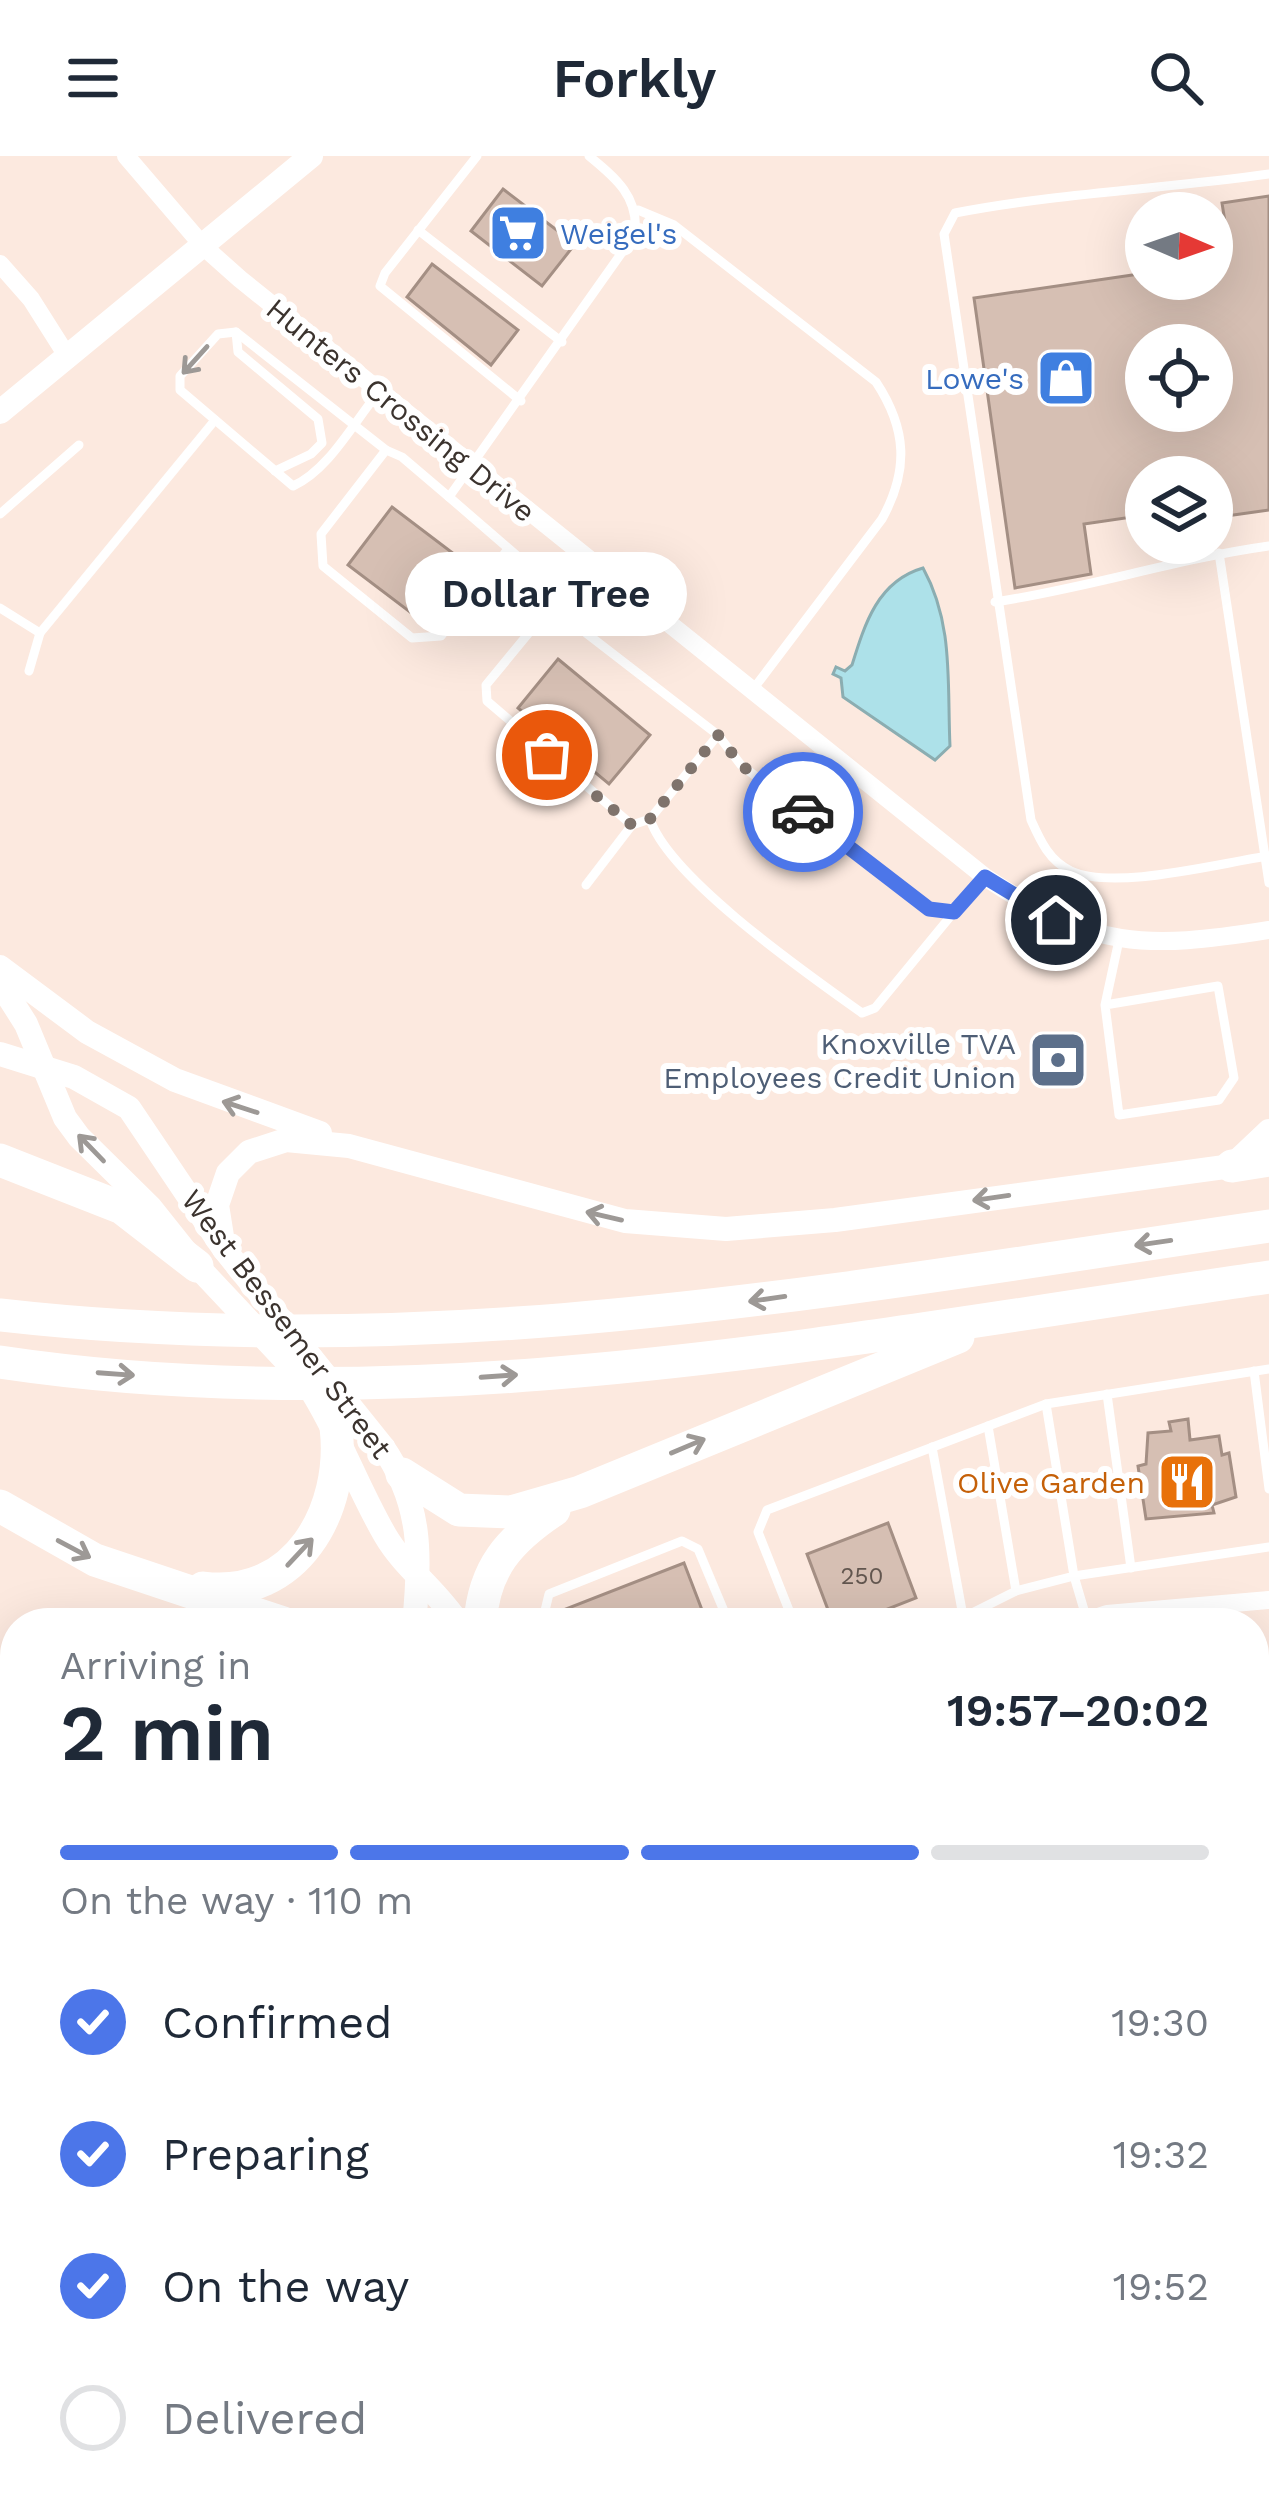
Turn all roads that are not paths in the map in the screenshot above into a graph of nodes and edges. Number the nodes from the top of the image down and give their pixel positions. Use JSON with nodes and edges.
{"nodes":[{"id":1,"x":126,"y":156,"type":"edge"},
{"id":2,"x":311,"y":156,"type":"edge"},
{"id":3,"x":477,"y":156,"type":"edge"},
{"id":4,"x":589,"y":156,"type":"edge"},
{"id":5,"x":1269,"y":175,"type":"edge"},
{"id":6,"x":638,"y":210,"type":"junction"},
{"id":7,"x":418,"y":230,"type":"junction"},
{"id":8,"x":204,"y":247,"type":"junction"},
{"id":9,"x":0,"y":264,"type":"edge"},
{"id":10,"x":236,"y":332,"type":"junction"},
{"id":11,"x":562,"y":342,"type":"junction"},
{"id":12,"x":69,"y":359,"type":"junction"},
{"id":13,"x":378,"y":393,"type":"junction"},
{"id":14,"x":521,"y":401,"type":"junction"},
{"id":15,"x":0,"y":412,"type":"edge"},
{"id":16,"x":215,"y":420,"type":"junction"},
{"id":17,"x":353,"y":423,"type":"junction"},
{"id":18,"x":79,"y":445,"type":"dead end"},
{"id":19,"x":386,"y":450,"type":"junction"},
{"id":20,"x":472,"y":468,"type":"junction"},
{"id":21,"x":275,"y":471,"type":"junction"},
{"id":22,"x":448,"y":497,"type":"junction"},
{"id":23,"x":0,"y":514,"type":"edge"},
{"id":24,"x":1269,"y":546,"type":"edge"},
{"id":25,"x":508,"y":549,"type":"junction"},
{"id":26,"x":1233,"y":551,"type":"edge"},
{"id":27,"x":579,"y":554,"type":"junction"},
{"id":28,"x":1176,"y":564,"type":"edge"},
{"id":29,"x":1221,"y":564,"type":"edge"},
{"id":30,"x":548,"y":591,"type":"junction"},
{"id":31,"x":995,"y":602,"type":"junction"},
{"id":32,"x":551,"y":606,"type":"junction"},
{"id":33,"x":0,"y":608,"type":"edge"},
{"id":34,"x":40,"y":633,"type":"junction"},
{"id":35,"x":29,"y":671,"type":"dead end"},
{"id":36,"x":751,"y":692,"type":"junction"},
{"id":37,"x":718,"y":735,"type":"junction"},
{"id":38,"x":650,"y":819,"type":"junction"},
{"id":39,"x":632,"y":825,"type":"junction"},
{"id":40,"x":1266,"y":856,"type":"edge"},
{"id":41,"x":985,"y":877,"type":"junction"},
{"id":42,"x":1269,"y":883,"type":"edge"},
{"id":43,"x":586,"y":885,"type":"dead end"},
{"id":44,"x":954,"y":912,"type":"junction"},
{"id":45,"x":1269,"y":930,"type":"edge"},
{"id":46,"x":1119,"y":940,"type":"junction"},
{"id":47,"x":0,"y":967,"type":"edge"},
{"id":48,"x":0,"y":983,"type":"edge"},
{"id":49,"x":1105,"y":1005,"type":"junction"},
{"id":50,"x":0,"y":1054,"type":"edge"},
{"id":51,"x":45,"y":1066,"type":"junction"},
{"id":52,"x":1269,"y":1131,"type":"edge"},
{"id":53,"x":350,"y":1146,"type":"junction"},
{"id":54,"x":0,"y":1160,"type":"edge"},
{"id":55,"x":1269,"y":1160,"type":"edge"},
{"id":56,"x":1232,"y":1166,"type":"junction"},
{"id":57,"x":1269,"y":1226,"type":"edge"},
{"id":58,"x":210,"y":1258,"type":"junction"},
{"id":59,"x":1269,"y":1276,"type":"edge"},
{"id":60,"x":1046,"y":1309,"type":"junction"},
{"id":61,"x":0,"y":1315,"type":"edge"},
{"id":62,"x":0,"y":1362,"type":"edge"},
{"id":63,"x":1269,"y":1369,"type":"edge"},
{"id":64,"x":1254,"y":1371,"type":"junction"},
{"id":65,"x":1108,"y":1394,"type":"junction"},
{"id":66,"x":1046,"y":1404,"type":"junction"},
{"id":67,"x":988,"y":1426,"type":"junction"},
{"id":68,"x":336,"y":1427,"type":"junction"},
{"id":69,"x":932,"y":1447,"type":"junction"},
{"id":70,"x":402,"y":1474,"type":"junction"},
{"id":71,"x":1269,"y":1489,"type":"edge"},
{"id":72,"x":580,"y":1492,"type":"junction"},
{"id":73,"x":0,"y":1506,"type":"edge"},
{"id":74,"x":1269,"y":1547,"type":"edge"},
{"id":75,"x":1132,"y":1568,"type":"junction"},
{"id":76,"x":420,"y":1574,"type":"junction"},
{"id":77,"x":1074,"y":1576,"type":"junction"},
{"id":78,"x":154,"y":1582,"type":"junction"},
{"id":79,"x":1016,"y":1591,"type":"junction"},
{"id":80,"x":1269,"y":1600,"type":"edge"},
{"id":81,"x":236,"y":1608,"type":"edge"},
{"id":82,"x":416,"y":1608,"type":"edge"},
{"id":83,"x":446,"y":1608,"type":"edge"},
{"id":84,"x":482,"y":1608,"type":"edge"},
{"id":85,"x":546,"y":1608,"type":"edge"},
{"id":86,"x":723,"y":1608,"type":"edge"},
{"id":87,"x":788,"y":1608,"type":"edge"},
{"id":88,"x":962,"y":1608,"type":"edge"},
{"id":89,"x":980,"y":1608,"type":"edge"},
{"id":90,"x":1081,"y":1608,"type":"edge"},
{"id":91,"x":1202,"y":1608,"type":"edge"}],
"edges":[{"from":1,"to":8,"type":"street","name":"Hunters Crossing Drive"},
{"from":2,"to":8,"type":"main road"},
{"from":3,"to":7,"type":"lane"},
{"from":4,"to":6,"type":"lane"},
{"from":5,"to":31,"type":"lane"},
{"from":6,"to":11,"type":"lane"},
{"from":6,"to":36,"type":"lane"},
{"from":7,"to":11,"type":"lane"},
{"from":7,"to":14,"type":"lane"},
{"from":8,"to":12,"type":"main road"},
{"from":8,"to":13,"type":"street","name":"Hunters Crossing Drive"},
{"from":9,"to":12,"type":"street"},
{"from":10,"to":16,"type":"lane","one_way":true},
{"from":10,"to":17,"type":"lane"},
{"from":10,"to":21,"type":"lane"},
{"from":11,"to":14,"type":"lane"},
{"from":12,"to":15,"type":"main road"},
{"from":13,"to":17,"type":"lane"},
{"from":13,"to":20,"type":"street","name":"Hunters Crossing Drive"},
{"from":14,"to":20,"type":"lane"},
{"from":16,"to":21,"type":"lane"},
{"from":16,"to":34,"type":"lane"},
{"from":17,"to":19,"type":"lane"},
{"from":17,"to":21,"type":"lane"},
{"from":18,"to":23,"type":"lane"},
{"from":19,"to":22,"type":"lane"},
{"from":19,"to":25,"type":"lane"},
{"from":20,"to":22,"type":"lane"},
{"from":20,"to":27,"type":"street","name":"Hunters Crossing Drive"},
{"from":22,"to":25,"type":"lane"},
{"from":24,"to":26,"type":"lane"},
{"from":25,"to":30,"type":"lane"},
{"from":27,"to":30,"type":"lane"},
{"from":27,"to":36,"type":"street","name":"Hunters Crossing Drive"},
{"from":28,"to":31,"type":"lane"},
{"from":29,"to":40,"type":"lane"},
{"from":30,"to":32,"type":"lane"},
{"from":31,"to":40,"type":"lane"},
{"from":32,"to":37,"type":"lane"},
{"from":32,"to":39,"type":"lane"},
{"from":33,"to":34,"type":"lane"},
{"from":34,"to":35,"type":"lane"},
{"from":36,"to":41,"type":"street","name":"Hunters Crossing Drive"},
{"from":37,"to":38,"type":"lane"},
{"from":37,"to":44,"type":"lane"},
{"from":38,"to":39,"type":"lane"},
{"from":38,"to":44,"type":"lane"},
{"from":39,"to":43,"type":"lane"},
{"from":40,"to":42,"type":"lane"},
{"from":41,"to":44,"type":"lane"},
{"from":41,"to":46,"type":"street","name":"Hunters Crossing Drive"},
{"from":45,"to":46,"type":"street","name":"Hunters Crossing Drive"},
{"from":46,"to":49,"type":"lane"},
{"from":53,"to":47,"type":"main road","one_way":true},
{"from":48,"to":51,"type":"main road","name":"West Bessemer Street"},
{"from":49,"to":49,"type":"lane"},
{"from":50,"to":51,"type":"main road","name":"West Bessemer Street"},
{"from":58,"to":51,"type":"main road","name":"West Bessemer Street","one_way":true},
{"from":51,"to":58,"type":"main road","name":"West Bessemer Street"},
{"from":52,"to":56,"type":"main road"},
{"from":56,"to":53,"type":"main road","one_way":true},
{"from":53,"to":58,"type":"main road"},
{"from":54,"to":58,"type":"highway"},
{"from":55,"to":56,"type":"highway"},
{"from":57,"to":61,"type":"highway","one_way":true},
{"from":58,"to":68,"type":"main road","name":"West Bessemer Street"},
{"from":58,"to":70,"type":"main road","name":"West Bessemer Street"},
{"from":59,"to":60,"type":"highway"},
{"from":62,"to":60,"type":"highway","one_way":true},
{"from":72,"to":60,"type":"highway","one_way":true},
{"from":63,"to":64,"type":"lane"},
{"from":64,"to":65,"type":"lane"},
{"from":64,"to":71,"type":"lane"},
{"from":65,"to":66,"type":"lane"},
{"from":65,"to":75,"type":"lane"},
{"from":66,"to":67,"type":"lane"},
{"from":66,"to":77,"type":"lane"},
{"from":67,"to":69,"type":"lane"},
{"from":67,"to":79,"type":"lane"},
{"from":68,"to":76,"type":"main road","name":"West Bessemer Street"},
{"from":78,"to":68,"type":"highway","one_way":true},
{"from":69,"to":87,"type":"lane"},
{"from":69,"to":88,"type":"lane"},
{"from":70,"to":72,"type":"highway"},
{"from":70,"to":76,"type":"main road","name":"West Bessemer Street"},
{"from":72,"to":84,"type":"highway"},
{"from":73,"to":78,"type":"highway","one_way":true},
{"from":74,"to":75,"type":"lane"},
{"from":75,"to":77,"type":"lane"},
{"from":76,"to":82,"type":"main road","name":"West Bessemer Street"},
{"from":76,"to":83,"type":"main road","name":"West Bessemer Street"},
{"from":77,"to":79,"type":"lane"},
{"from":77,"to":90,"type":"lane"},
{"from":78,"to":81,"type":"highway"},
{"from":79,"to":89,"type":"lane"},
{"from":80,"to":91,"type":"street"},
{"from":85,"to":86,"type":"lane"}]}
